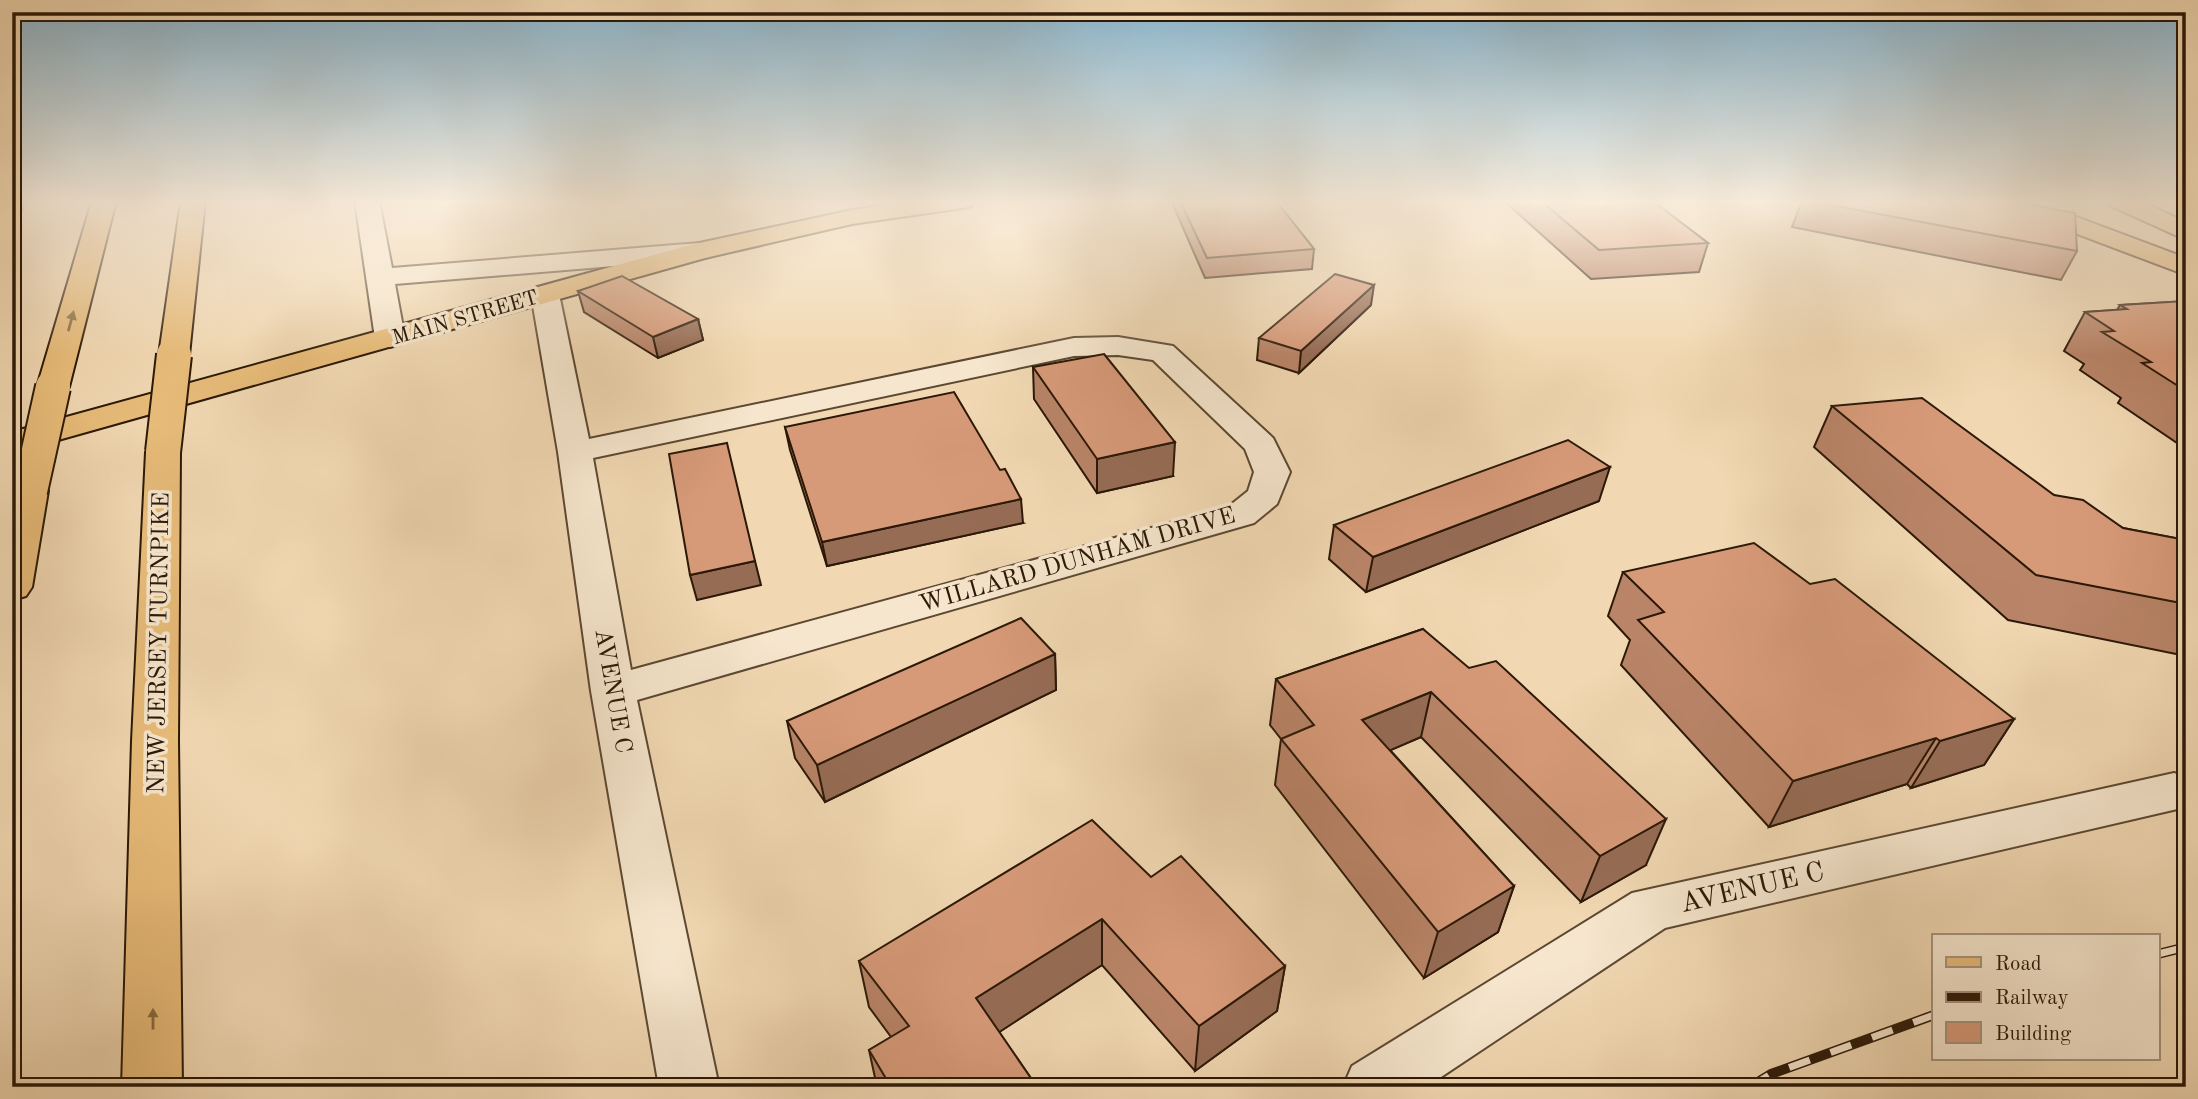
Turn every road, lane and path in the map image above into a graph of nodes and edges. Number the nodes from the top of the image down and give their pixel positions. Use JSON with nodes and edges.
{"nodes":[{"id":1,"x":90,"y":252,"type":"edge"},
{"id":2,"x":187,"y":252,"type":"edge"},
{"id":3,"x":377,"y":252,"type":"edge"},
{"id":4,"x":683,"y":252,"type":"edge"},
{"id":5,"x":694,"y":252,"type":"edge"},
{"id":6,"x":2151,"y":252,"type":"edge"},
{"id":7,"x":2162,"y":252,"type":"edge"},
{"id":8,"x":2186,"y":265,"type":"edge"},
{"id":9,"x":382,"y":277,"type":"junction"},
{"id":10,"x":545,"y":294,"type":"junction"},
{"id":11,"x":390,"y":338,"type":"junction"},
{"id":12,"x":12,"y":443,"type":"edge"},
{"id":13,"x":575,"y":452,"type":"junction"},
{"id":14,"x":12,"y":587,"type":"edge"},
{"id":15,"x":613,"y":691,"type":"junction"},
{"id":16,"x":2174,"y":792,"type":"dead end"},
{"id":17,"x":152,"y":1087,"type":"edge"},
{"id":18,"x":689,"y":1087,"type":"edge"},
{"id":19,"x":1373,"y":1087,"type":"edge"}],
"edges":[{"from":14,"to":1,"type":"main road","one_way":true,"bridge":true},
{"from":17,"to":2,"type":"main road","name":"NEW JERSEY TURNPIKE","one_way":true,"bridge":true},
{"from":3,"to":9,"type":"street"},
{"from":4,"to":9,"type":"street"},
{"from":5,"to":10,"type":"main road","name":"MAIN STREET"},
{"from":6,"to":8,"type":"main road"},
{"from":7,"to":8,"type":"main road"},
{"from":9,"to":11,"type":"street"},
{"from":10,"to":11,"type":"main road","name":"MAIN STREET"},
{"from":10,"to":13,"type":"street","name":"AVENUE C"},
{"from":11,"to":12,"type":"main road","name":"MAIN STREET"},
{"from":13,"to":15,"type":"street","name":"AVENUE C"},
{"from":13,"to":15,"type":"street","name":"WILLARD DUNHAM DRIVE"},
{"from":15,"to":18,"type":"street","name":"AVENUE C"},
{"from":16,"to":19,"type":"street","name":"AVENUE C"}]}
